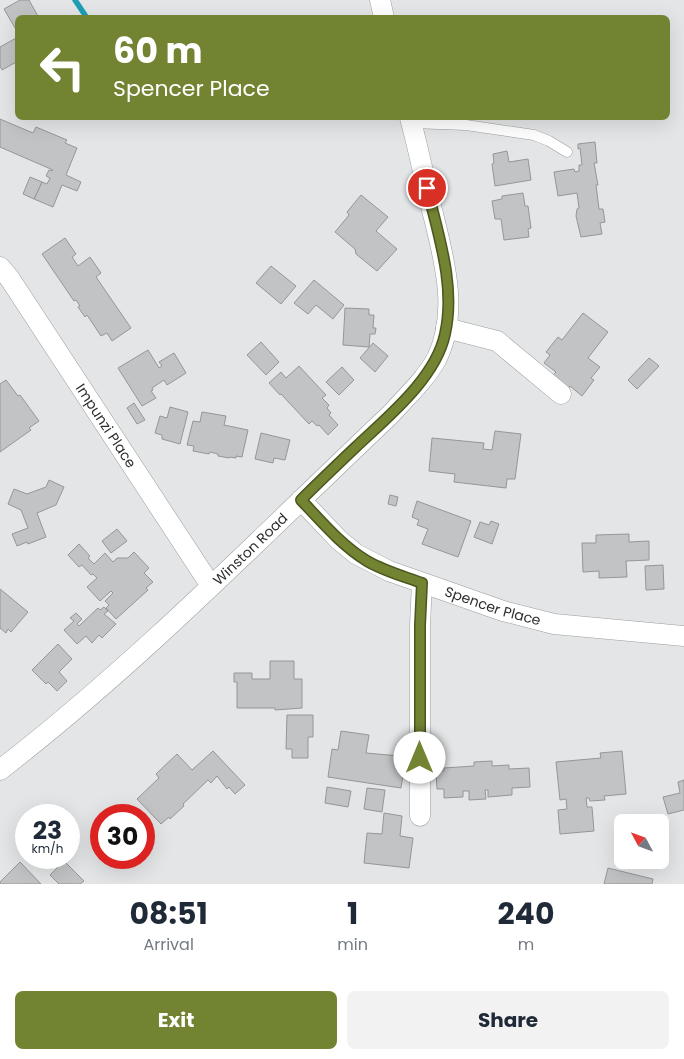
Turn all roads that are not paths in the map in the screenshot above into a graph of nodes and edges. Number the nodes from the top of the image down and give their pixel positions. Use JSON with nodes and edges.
{"nodes":[{"id":1,"x":380,"y":0,"type":"edge"},
{"id":2,"x":383,"y":15,"type":"edge"},
{"id":3,"x":411,"y":120,"type":"edge"},
{"id":4,"x":567,"y":152,"type":"dead end"},
{"id":5,"x":0,"y":267,"type":"edge"},
{"id":6,"x":446,"y":328,"type":"junction"},
{"id":7,"x":561,"y":394,"type":"dead end"},
{"id":8,"x":301,"y":500,"type":"junction"},
{"id":9,"x":422,"y":583,"type":"junction"},
{"id":10,"x":211,"y":586,"type":"junction"},
{"id":11,"x":684,"y":636,"type":"edge"},
{"id":12,"x":0,"y":770,"type":"edge"},
{"id":13,"x":420,"y":816,"type":"dead end"}],
"edges":[{"from":1,"to":2,"type":"street"},
{"from":3,"to":4,"type":"lane"},
{"from":3,"to":6,"type":"street","name":"Winston Road"},
{"from":5,"to":10,"type":"street","name":"Impunzi Place"},
{"from":6,"to":7,"type":"street"},
{"from":6,"to":8,"type":"street","name":"Winston Road"},
{"from":8,"to":9,"type":"street","name":"Spencer Place"},
{"from":8,"to":10,"type":"street","name":"Winston Road"},
{"from":9,"to":11,"type":"street","name":"Spencer Place"},
{"from":9,"to":13,"type":"street"},
{"from":10,"to":12,"type":"street","name":"Winston Road"}]}
